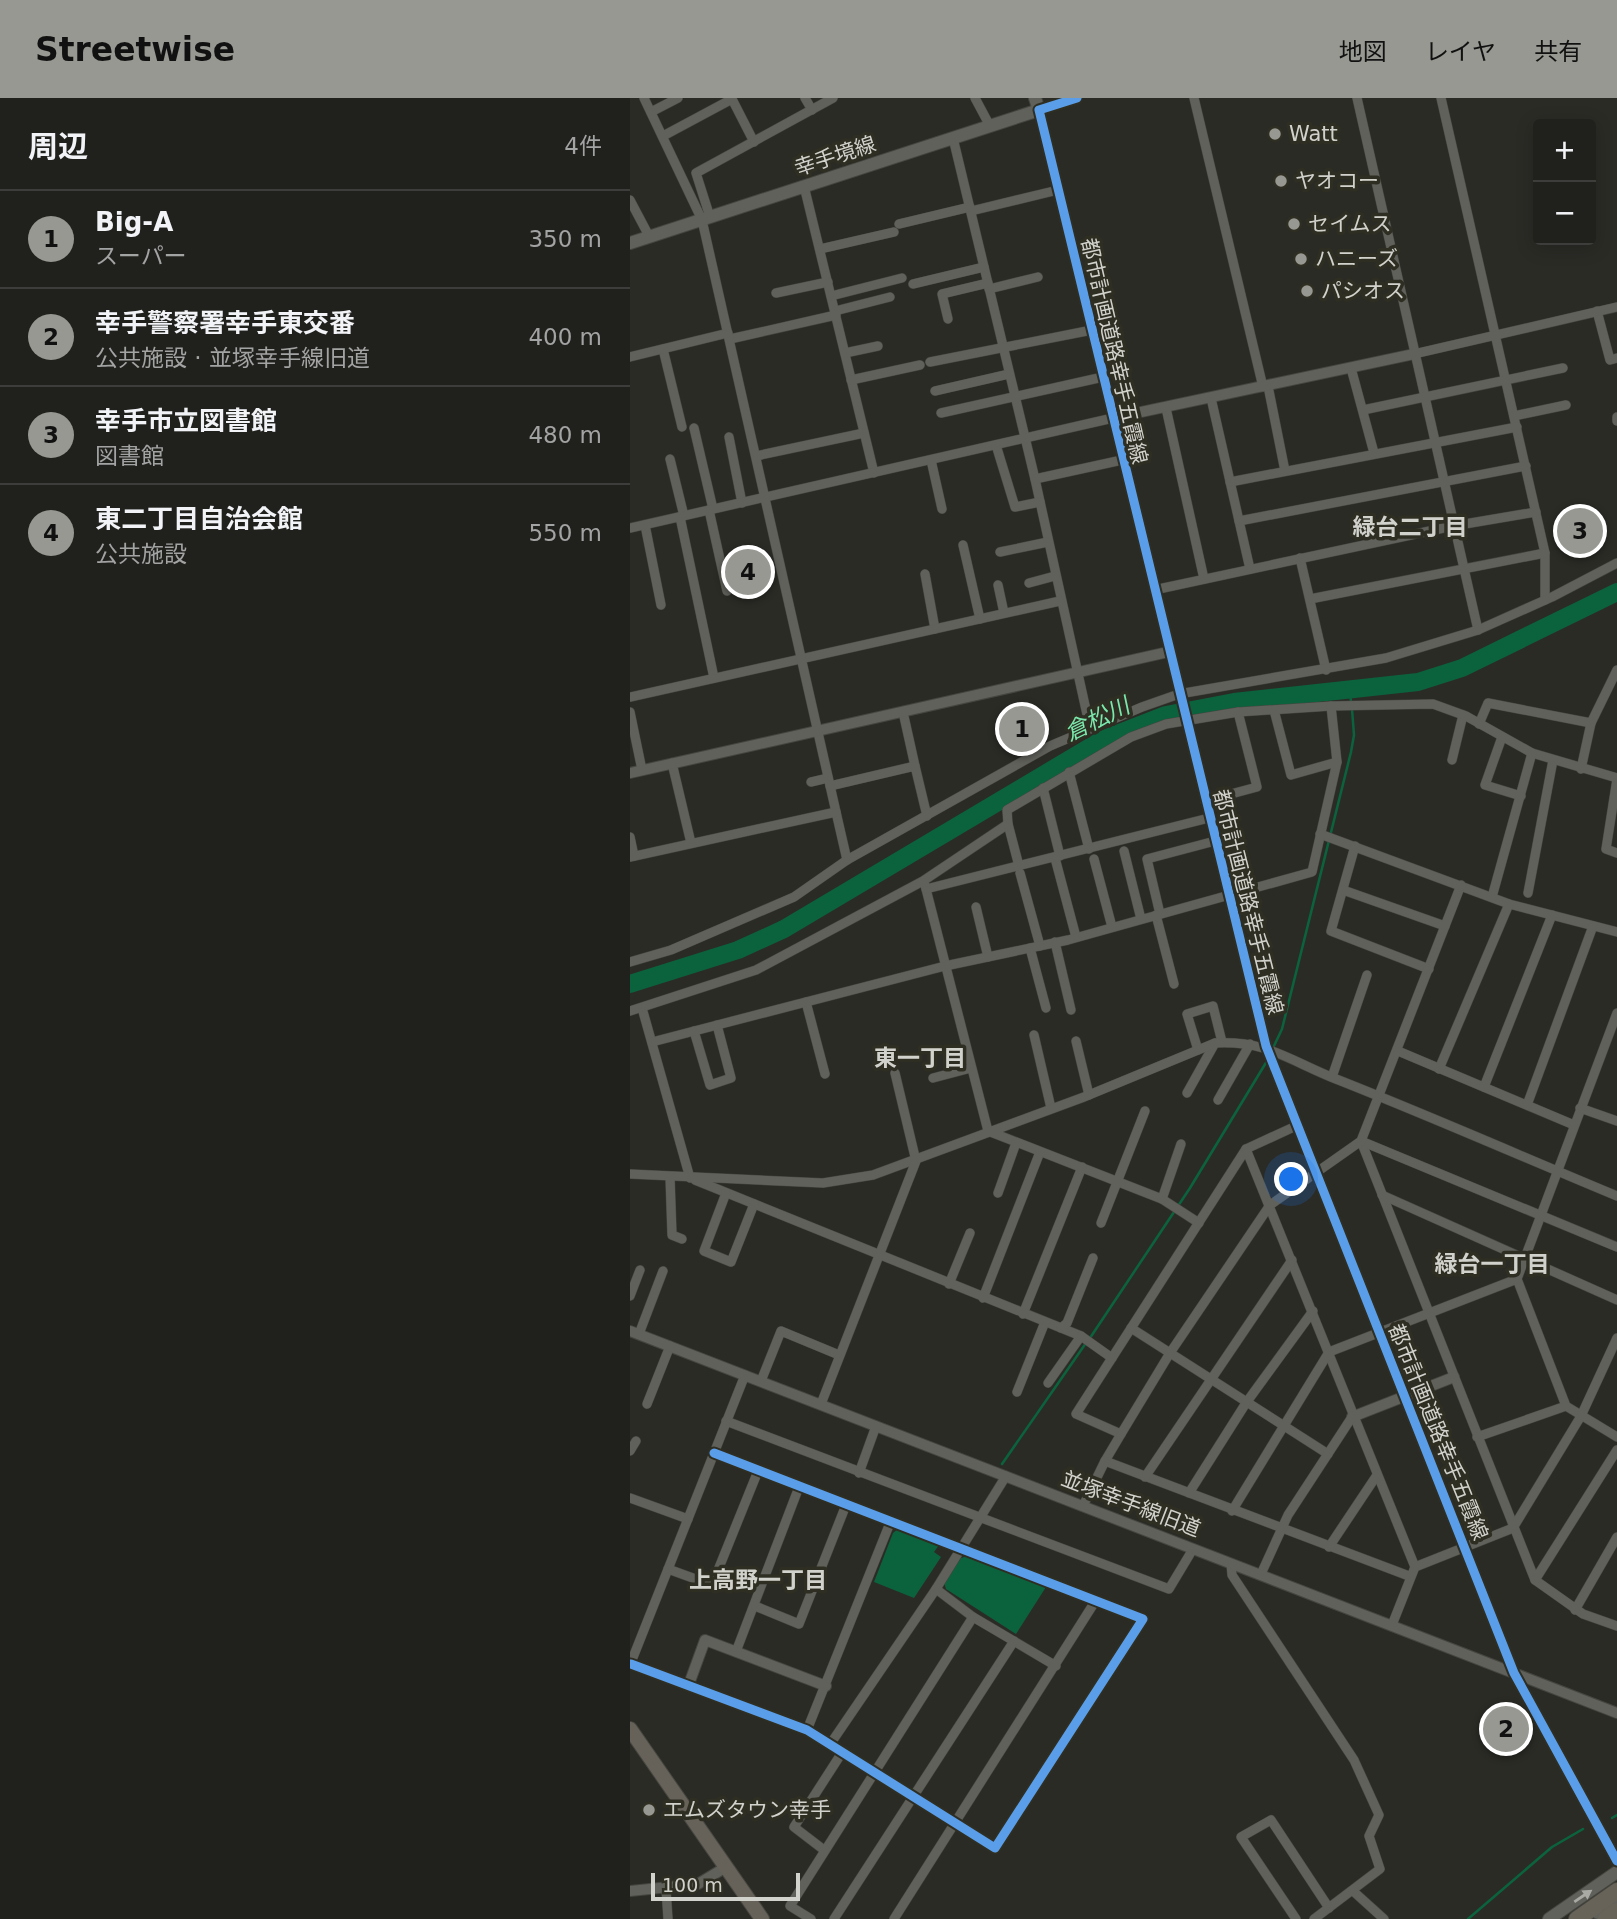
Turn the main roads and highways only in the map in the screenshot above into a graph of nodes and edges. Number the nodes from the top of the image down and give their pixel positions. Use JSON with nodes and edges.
{"nodes":[{"id":1,"x":1037,"y":104,"type":"edge"},
{"id":2,"x":630,"y":243,"type":"edge"},
{"id":3,"x":630,"y":1729,"type":"edge"},
{"id":4,"x":1617,"y":1872,"type":"edge"},
{"id":5,"x":1617,"y":1891,"type":"edge"},
{"id":6,"x":1617,"y":1901,"type":"edge"},
{"id":7,"x":1617,"y":1911,"type":"edge"},
{"id":8,"x":762,"y":1919,"type":"edge"},
{"id":9,"x":1549,"y":1919,"type":"edge"},
{"id":10,"x":1577,"y":1919,"type":"edge"},
{"id":11,"x":1589,"y":1919,"type":"edge"},
{"id":12,"x":1606,"y":1919,"type":"edge"}],
"edges":[{"from":1,"to":2,"type":"main road","name":"幸手境線"},
{"from":3,"to":8,"type":"highway"},
{"from":9,"to":4,"type":"main road","one_way":true},
{"from":5,"to":10,"type":"highway"},
{"from":6,"to":11,"type":"main road"},
{"from":7,"to":12,"type":"highway"}]}
